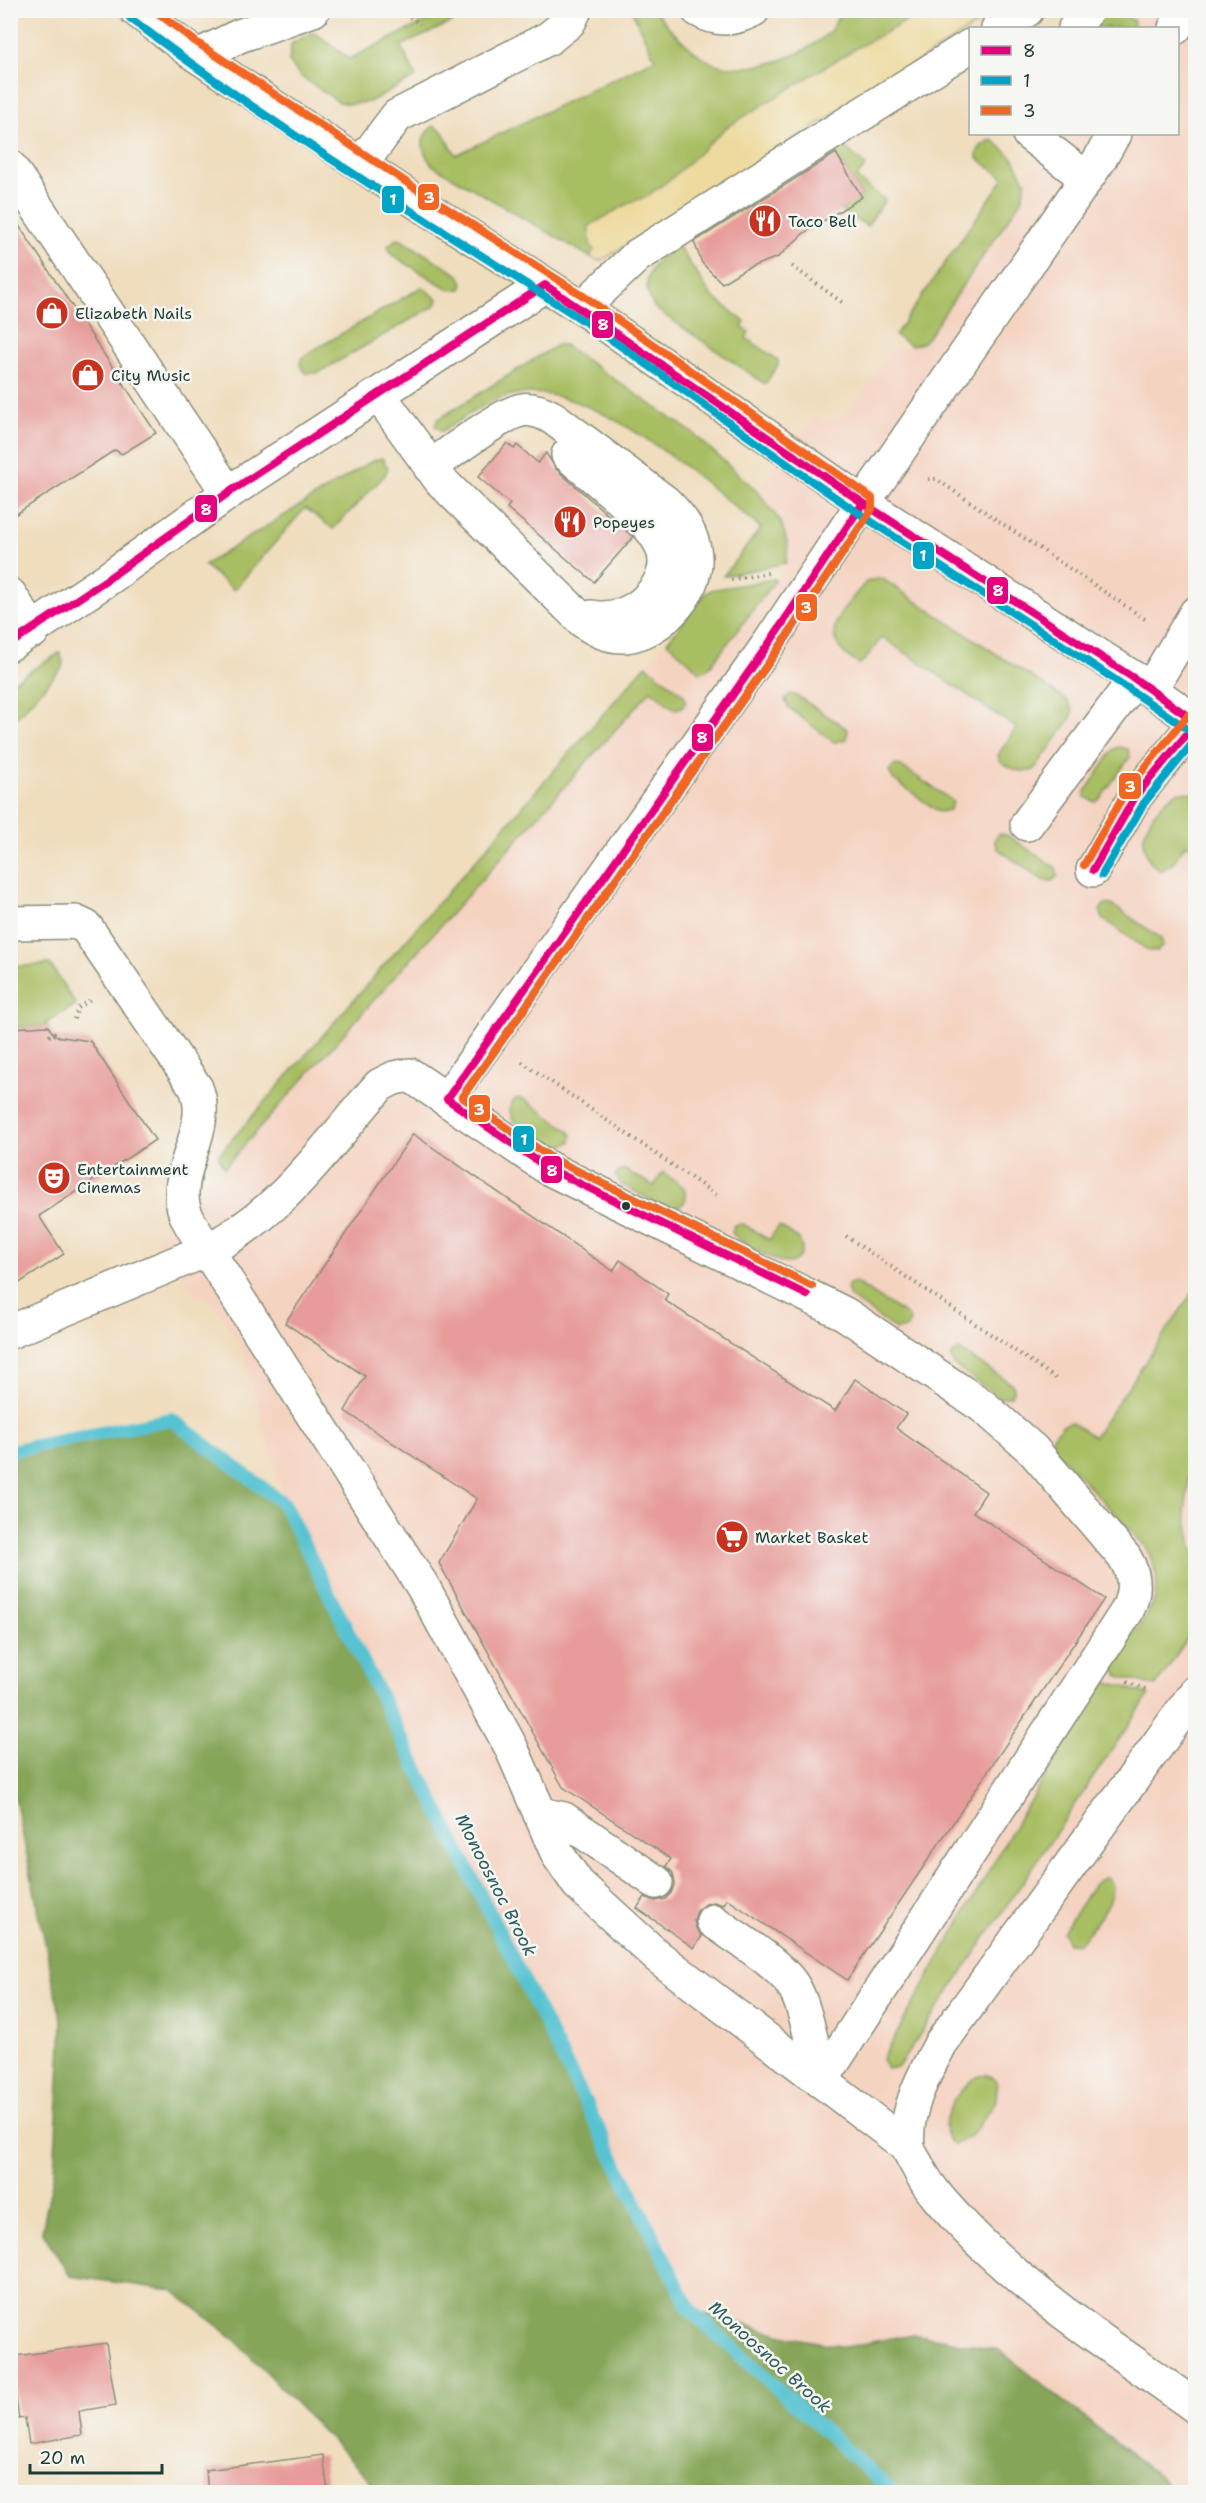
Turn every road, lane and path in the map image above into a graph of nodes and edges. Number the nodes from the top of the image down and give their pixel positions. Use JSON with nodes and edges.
{"nodes":[{"id":1,"x":136,"y":10,"type":"edge"},
{"id":2,"x":267,"y":10,"type":"edge"},
{"id":3,"x":313,"y":10,"type":"edge"},
{"id":4,"x":400,"y":10,"type":"edge"},
{"id":5,"x":575,"y":10,"type":"edge"},
{"id":6,"x":698,"y":10,"type":"edge"},
{"id":7,"x":753,"y":10,"type":"edge"},
{"id":8,"x":1027,"y":10,"type":"edge"},
{"id":9,"x":1044,"y":10,"type":"edge"},
{"id":10,"x":1087,"y":10,"type":"edge"},
{"id":11,"x":1186,"y":10,"type":"edge"},
{"id":12,"x":420,"y":24,"type":"dead end"},
{"id":13,"x":1000,"y":27,"type":"edge"},
{"id":14,"x":1030,"y":27,"type":"edge"},
{"id":15,"x":1076,"y":27,"type":"edge"},
{"id":16,"x":1176,"y":27,"type":"edge"},
{"id":17,"x":238,"y":36,"type":"junction"},
{"id":18,"x":969,"y":47,"type":"edge"},
{"id":19,"x":198,"y":56,"type":"junction"},
{"id":20,"x":1030,"y":135,"type":"edge"},
{"id":21,"x":1113,"y":135,"type":"edge"},
{"id":22,"x":362,"y":164,"type":"junction"},
{"id":23,"x":10,"y":167,"type":"edge"},
{"id":24,"x":1086,"y":178,"type":"junction"},
{"id":25,"x":792,"y":266,"type":"dead end"},
{"id":26,"x":545,"y":285,"type":"junction"},
{"id":27,"x":843,"y":303,"type":"dead end"},
{"id":28,"x":582,"y":309,"type":"junction"},
{"id":29,"x":379,"y":395,"type":"junction"},
{"id":30,"x":501,"y":420,"type":"junction"},
{"id":31,"x":430,"y":467,"type":"junction"},
{"id":32,"x":921,"y":478,"type":"dead end"},
{"id":33,"x":228,"y":493,"type":"junction"},
{"id":34,"x":863,"y":503,"type":"junction"},
{"id":35,"x":822,"y":564,"type":"junction"},
{"id":36,"x":689,"y":587,"type":"junction"},
{"id":37,"x":10,"y":595,"type":"edge"},
{"id":38,"x":564,"y":603,"type":"junction"},
{"id":39,"x":1196,"y":613,"type":"edge"},
{"id":40,"x":1151,"y":622,"type":"dead end"},
{"id":41,"x":22,"y":638,"type":"edge"},
{"id":42,"x":1142,"y":684,"type":"junction"},
{"id":43,"x":1196,"y":722,"type":"edge"},
{"id":44,"x":1027,"y":824,"type":"dead end"},
{"id":45,"x":1094,"y":870,"type":"dead end"},
{"id":46,"x":10,"y":923,"type":"edge"},
{"id":47,"x":58,"y":1029,"type":"dead end"},
{"id":48,"x":49,"y":1036,"type":"dead end"},
{"id":49,"x":489,"y":1040,"type":"junction"},
{"id":50,"x":447,"y":1099,"type":"junction"},
{"id":51,"x":719,"y":1197,"type":"dead end"},
{"id":52,"x":846,"y":1236,"type":"dead end"},
{"id":53,"x":207,"y":1250,"type":"junction"},
{"id":54,"x":10,"y":1332,"type":"edge"},
{"id":55,"x":1058,"y":1380,"type":"dead end"},
{"id":56,"x":1089,"y":1670,"type":"junction"},
{"id":57,"x":1191,"y":1698,"type":"edge"},
{"id":58,"x":540,"y":1814,"type":"junction"},
{"id":59,"x":656,"y":1882,"type":"dead end"},
{"id":60,"x":713,"y":1921,"type":"dead end"},
{"id":61,"x":821,"y":2081,"type":"junction"},
{"id":62,"x":908,"y":2147,"type":"junction"},
{"id":63,"x":1196,"y":2407,"type":"edge"}],
"edges":[{"from":1,"to":19,"type":"lane"},
{"from":2,"to":17,"type":"lane"},
{"from":3,"to":17,"type":"lane"},
{"from":4,"to":12,"type":"path"},
{"from":5,"to":22,"type":"lane"},
{"from":6,"to":7,"type":"lane"},
{"from":8,"to":13,"type":"lane"},
{"from":9,"to":14,"type":"lane"},
{"from":10,"to":15,"type":"lane"},
{"from":11,"to":16,"type":"lane"},
{"from":17,"to":19,"type":"lane"},
{"from":18,"to":28,"type":"lane"},
{"from":19,"to":22,"type":"lane"},
{"from":20,"to":24,"type":"lane"},
{"from":21,"to":24,"type":"lane"},
{"from":22,"to":26,"type":"lane"},
{"from":23,"to":33,"type":"lane"},
{"from":24,"to":34,"type":"lane"},
{"from":25,"to":27,"type":"path"},
{"from":26,"to":28,"type":"lane"},
{"from":26,"to":29,"type":"lane"},
{"from":28,"to":34,"type":"lane"},
{"from":29,"to":31,"type":"lane"},
{"from":29,"to":33,"type":"lane"},
{"from":30,"to":31,"type":"lane"},
{"from":30,"to":36,"type":"lane"},
{"from":30,"to":38,"type":"lane"},
{"from":31,"to":38,"type":"lane"},
{"from":32,"to":40,"type":"path"},
{"from":33,"to":41,"type":"lane"},
{"from":34,"to":35,"type":"lane"},
{"from":34,"to":42,"type":"lane"},
{"from":35,"to":36,"type":"path"},
{"from":35,"to":49,"type":"lane"},
{"from":36,"to":38,"type":"lane"},
{"from":37,"to":41,"type":"lane"},
{"from":39,"to":42,"type":"lane"},
{"from":42,"to":43,"type":"lane"},
{"from":42,"to":44,"type":"lane"},
{"from":43,"to":45,"type":"lane"},
{"from":46,"to":53,"type":"lane"},
{"from":47,"to":48,"type":"path"},
{"from":49,"to":50,"type":"lane"},
{"from":49,"to":51,"type":"path"},
{"from":50,"to":53,"type":"lane"},
{"from":50,"to":56,"type":"lane"},
{"from":52,"to":55,"type":"path"},
{"from":53,"to":54,"type":"lane"},
{"from":53,"to":58,"type":"lane"},
{"from":56,"to":57,"type":"path"},
{"from":56,"to":61,"type":"lane"},
{"from":57,"to":62,"type":"lane"},
{"from":58,"to":59,"type":"lane"},
{"from":58,"to":61,"type":"lane"},
{"from":60,"to":61,"type":"lane"},
{"from":61,"to":62,"type":"lane"},
{"from":62,"to":63,"type":"lane"}]}
